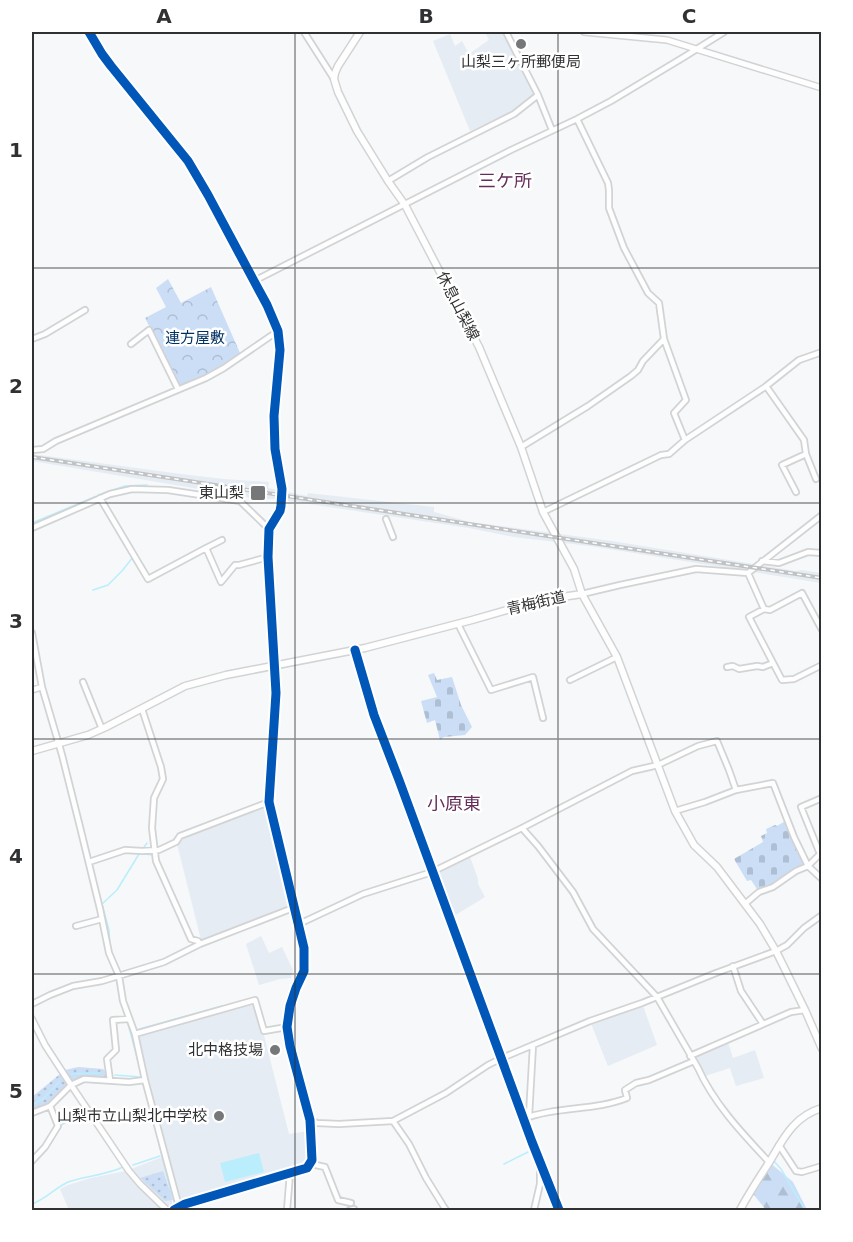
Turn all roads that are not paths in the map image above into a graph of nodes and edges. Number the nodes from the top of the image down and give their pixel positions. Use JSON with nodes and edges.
{"nodes":[{"id":1,"x":89,"y":32,"type":"edge"},
{"id":2,"x":304,"y":32,"type":"edge"},
{"id":3,"x":360,"y":32,"type":"edge"},
{"id":4,"x":506,"y":32,"type":"edge"},
{"id":5,"x":584,"y":32,"type":"edge"},
{"id":6,"x":724,"y":32,"type":"edge"},
{"id":7,"x":697,"y":49,"type":"junction"},
{"id":8,"x":334,"y":79,"type":"junction"},
{"id":9,"x":822,"y":88,"type":"edge"},
{"id":10,"x":538,"y":95,"type":"junction"},
{"id":11,"x":577,"y":119,"type":"junction"},
{"id":12,"x":552,"y":130,"type":"junction"},
{"id":13,"x":388,"y":181,"type":"junction"},
{"id":14,"x":405,"y":205,"type":"junction"},
{"id":15,"x":254,"y":281,"type":"junction"},
{"id":16,"x":85,"y":310,"type":"dead end"},
{"id":17,"x":278,"y":331,"type":"junction"},
{"id":18,"x":32,"y":339,"type":"edge"},
{"id":19,"x":664,"y":339,"type":"junction"},
{"id":20,"x":131,"y":344,"type":"dead end"},
{"id":21,"x":822,"y":352,"type":"edge"},
{"id":22,"x":766,"y":386,"type":"junction"},
{"id":23,"x":178,"y":389,"type":"junction"},
{"id":24,"x":685,"y":440,"type":"junction"},
{"id":25,"x":521,"y":447,"type":"junction"},
{"id":26,"x":32,"y":450,"type":"edge"},
{"id":27,"x":806,"y":454,"type":"junction"},
{"id":28,"x":816,"y":479,"type":"dead end"},
{"id":29,"x":796,"y":492,"type":"dead end"},
{"id":30,"x":100,"y":498,"type":"junction"},
{"id":31,"x":543,"y":512,"type":"junction"},
{"id":32,"x":822,"y":515,"type":"edge"},
{"id":33,"x":386,"y":519,"type":"dead end"},
{"id":34,"x":32,"y":528,"type":"edge"},
{"id":35,"x":269,"y":529,"type":"junction"},
{"id":36,"x":393,"y":537,"type":"dead end"},
{"id":37,"x":222,"y":540,"type":"dead end"},
{"id":38,"x":206,"y":548,"type":"junction"},
{"id":39,"x":822,"y":552,"type":"edge"},
{"id":40,"x":268,"y":557,"type":"junction"},
{"id":41,"x":762,"y":561,"type":"junction"},
{"id":42,"x":748,"y":573,"type":"junction"},
{"id":43,"x":582,"y":594,"type":"junction"},
{"id":44,"x":764,"y":609,"type":"junction"},
{"id":45,"x":458,"y":624,"type":"junction"},
{"id":46,"x":822,"y":630,"type":"edge"},
{"id":47,"x":32,"y":633,"type":"edge"},
{"id":48,"x":355,"y":650,"type":"junction"},
{"id":49,"x":617,"y":657,"type":"junction"},
{"id":50,"x":773,"y":663,"type":"junction"},
{"id":51,"x":822,"y":665,"type":"edge"},
{"id":52,"x":275,"y":666,"type":"junction"},
{"id":53,"x":727,"y":667,"type":"dead end"},
{"id":54,"x":570,"y":680,"type":"dead end"},
{"id":55,"x":83,"y":682,"type":"dead end"},
{"id":56,"x":42,"y":687,"type":"junction"},
{"id":57,"x":32,"y":690,"type":"edge"},
{"id":58,"x":142,"y":709,"type":"junction"},
{"id":59,"x":543,"y":717,"type":"dead end"},
{"id":60,"x":102,"y":729,"type":"junction"},
{"id":61,"x":59,"y":743,"type":"junction"},
{"id":62,"x":32,"y":751,"type":"edge"},
{"id":63,"x":658,"y":765,"type":"junction"},
{"id":64,"x":736,"y":790,"type":"junction"},
{"id":65,"x":822,"y":798,"type":"edge"},
{"id":66,"x":270,"y":802,"type":"junction"},
{"id":67,"x":675,"y":811,"type":"junction"},
{"id":68,"x":522,"y":828,"type":"junction"},
{"id":69,"x":155,"y":853,"type":"junction"},
{"id":70,"x":89,"y":862,"type":"junction"},
{"id":71,"x":808,"y":866,"type":"junction"},
{"id":72,"x":432,"y":872,"type":"junction"},
{"id":73,"x":822,"y":879,"type":"edge"},
{"id":74,"x":746,"y":903,"type":"junction"},
{"id":75,"x":293,"y":908,"type":"junction"},
{"id":76,"x":822,"y":915,"type":"edge"},
{"id":77,"x":102,"y":919,"type":"junction"},
{"id":78,"x":299,"y":924,"type":"junction"},
{"id":79,"x":76,"y":926,"type":"dead end"},
{"id":80,"x":200,"y":944,"type":"junction"},
{"id":81,"x":776,"y":951,"type":"junction"},
{"id":82,"x":733,"y":966,"type":"junction"},
{"id":83,"x":119,"y":976,"type":"junction"},
{"id":84,"x":657,"y":997,"type":"junction"},
{"id":85,"x":32,"y":1004,"type":"edge"},
{"id":86,"x":805,"y":1010,"type":"junction"},
{"id":87,"x":32,"y":1019,"type":"edge"},
{"id":88,"x":129,"y":1019,"type":"junction"},
{"id":89,"x":763,"y":1024,"type":"junction"},
{"id":90,"x":287,"y":1027,"type":"junction"},
{"id":91,"x":135,"y":1034,"type":"junction"},
{"id":92,"x":533,"y":1045,"type":"junction"},
{"id":93,"x":822,"y":1049,"type":"edge"},
{"id":94,"x":690,"y":1056,"type":"junction"},
{"id":95,"x":502,"y":1059,"type":"junction"},
{"id":96,"x":694,"y":1061,"type":"junction"},
{"id":97,"x":110,"y":1080,"type":"junction"},
{"id":98,"x":145,"y":1080,"type":"junction"},
{"id":99,"x":71,"y":1085,"type":"junction"},
{"id":100,"x":50,"y":1106,"type":"junction"},
{"id":101,"x":822,"y":1108,"type":"edge"},
{"id":102,"x":32,"y":1113,"type":"edge"},
{"id":103,"x":526,"y":1118,"type":"junction"},
{"id":104,"x":310,"y":1120,"type":"junction"},
{"id":105,"x":393,"y":1121,"type":"junction"},
{"id":106,"x":779,"y":1145,"type":"junction"},
{"id":107,"x":32,"y":1161,"type":"edge"},
{"id":108,"x":769,"y":1162,"type":"junction"},
{"id":109,"x":310,"y":1164,"type":"junction"},
{"id":110,"x":540,"y":1165,"type":"junction"},
{"id":111,"x":820,"y":1166,"type":"edge"},
{"id":112,"x":290,"y":1173,"type":"junction"},
{"id":113,"x":822,"y":1174,"type":"edge"},
{"id":114,"x":352,"y":1208,"type":"edge"},
{"id":115,"x":177,"y":1209,"type":"edge"},
{"id":116,"x":167,"y":1210,"type":"edge"},
{"id":117,"x":287,"y":1210,"type":"edge"},
{"id":118,"x":446,"y":1210,"type":"edge"},
{"id":119,"x":534,"y":1210,"type":"edge"},
{"id":120,"x":559,"y":1210,"type":"edge"},
{"id":121,"x":740,"y":1210,"type":"edge"}],
"edges":[{"from":1,"to":15,"type":"street"},
{"from":2,"to":8,"type":"street"},
{"from":3,"to":8,"type":"main road"},
{"from":4,"to":10,"type":"street"},
{"from":5,"to":7,"type":"street"},
{"from":6,"to":7,"type":"street"},
{"from":7,"to":9,"type":"street"},
{"from":7,"to":11,"type":"street"},
{"from":8,"to":13,"type":"main road","name":"休息山梨線"},
{"from":10,"to":12,"type":"street"},
{"from":10,"to":13,"type":"street"},
{"from":11,"to":12,"type":"street"},
{"from":11,"to":19,"type":"street"},
{"from":12,"to":14,"type":"street"},
{"from":13,"to":14,"type":"main road","name":"休息山梨線"},
{"from":14,"to":15,"type":"street"},
{"from":14,"to":25,"type":"main road","name":"休息山梨線"},
{"from":15,"to":17,"type":"street"},
{"from":16,"to":18,"type":"street"},
{"from":17,"to":23,"type":"street"},
{"from":17,"to":35,"type":"street"},
{"from":19,"to":24,"type":"street"},
{"from":19,"to":25,"type":"street"},
{"from":20,"to":23,"type":"street"},
{"from":21,"to":22,"type":"street"},
{"from":22,"to":24,"type":"street"},
{"from":22,"to":27,"type":"street"},
{"from":23,"to":26,"type":"street"},
{"from":24,"to":31,"type":"street"},
{"from":25,"to":31,"type":"main road","name":"休息山梨線"},
{"from":27,"to":28,"type":"street"},
{"from":27,"to":29,"type":"street"},
{"from":30,"to":34,"type":"street"},
{"from":30,"to":35,"type":"street"},
{"from":30,"to":38,"type":"street"},
{"from":31,"to":43,"type":"main road","name":"休息山梨線"},
{"from":32,"to":41,"type":"street"},
{"from":33,"to":36,"type":"street"},
{"from":35,"to":40,"type":"street"},
{"from":37,"to":38,"type":"street"},
{"from":38,"to":40,"type":"street"},
{"from":39,"to":41,"type":"street"},
{"from":40,"to":52,"type":"street"},
{"from":41,"to":42,"type":"street"},
{"from":42,"to":43,"type":"street"},
{"from":42,"to":44,"type":"street"},
{"from":43,"to":45,"type":"main road","name":"青梅街道"},
{"from":43,"to":49,"type":"main road","name":"青梅街道"},
{"from":44,"to":46,"type":"street"},
{"from":44,"to":50,"type":"street"},
{"from":45,"to":48,"type":"main road","name":"青梅街道"},
{"from":45,"to":59,"type":"street"},
{"from":47,"to":56,"type":"street"},
{"from":48,"to":52,"type":"main road","name":"青梅街道"},
{"from":48,"to":72,"type":"street"},
{"from":49,"to":54,"type":"street"},
{"from":49,"to":63,"type":"main road","name":"青梅街道"},
{"from":50,"to":51,"type":"street"},
{"from":50,"to":53,"type":"street"},
{"from":52,"to":58,"type":"main road","name":"青梅街道"},
{"from":52,"to":66,"type":"street"},
{"from":55,"to":60,"type":"street"},
{"from":56,"to":57,"type":"street"},
{"from":56,"to":61,"type":"street"},
{"from":58,"to":60,"type":"main road","name":"青梅街道"},
{"from":58,"to":69,"type":"street"},
{"from":60,"to":61,"type":"main road","name":"青梅街道"},
{"from":61,"to":62,"type":"main road","name":"青梅街道"},
{"from":61,"to":70,"type":"street"},
{"from":63,"to":64,"type":"street"},
{"from":63,"to":67,"type":"main road","name":"青梅街道"},
{"from":63,"to":68,"type":"street"},
{"from":64,"to":67,"type":"street"},
{"from":64,"to":71,"type":"street"},
{"from":65,"to":71,"type":"street"},
{"from":66,"to":69,"type":"street"},
{"from":66,"to":75,"type":"street"},
{"from":67,"to":74,"type":"main road","name":"青梅街道"},
{"from":68,"to":72,"type":"street"},
{"from":68,"to":84,"type":"street"},
{"from":69,"to":70,"type":"street"},
{"from":69,"to":80,"type":"street"},
{"from":70,"to":77,"type":"street"},
{"from":71,"to":73,"type":"street"},
{"from":71,"to":74,"type":"street"},
{"from":72,"to":78,"type":"street"},
{"from":72,"to":95,"type":"street"},
{"from":74,"to":81,"type":"main road","name":"青梅街道"},
{"from":75,"to":78,"type":"street"},
{"from":75,"to":80,"type":"street"},
{"from":76,"to":81,"type":"street"},
{"from":77,"to":79,"type":"street"},
{"from":77,"to":83,"type":"street"},
{"from":78,"to":90,"type":"street"},
{"from":80,"to":83,"type":"street"},
{"from":81,"to":82,"type":"street"},
{"from":81,"to":86,"type":"main road","name":"青梅街道"},
{"from":82,"to":84,"type":"street"},
{"from":82,"to":89,"type":"street"},
{"from":83,"to":85,"type":"street"},
{"from":83,"to":88,"type":"street"},
{"from":84,"to":92,"type":"street"},
{"from":84,"to":94,"type":"street"},
{"from":86,"to":89,"type":"street"},
{"from":86,"to":93,"type":"main road","name":"青梅街道"},
{"from":87,"to":99,"type":"street"},
{"from":88,"to":91,"type":"street"},
{"from":88,"to":97,"type":"street"},
{"from":89,"to":94,"type":"street"},
{"from":90,"to":91,"type":"street"},
{"from":90,"to":104,"type":"street"},
{"from":91,"to":98,"type":"street"},
{"from":92,"to":95,"type":"street"},
{"from":92,"to":103,"type":"street"},
{"from":94,"to":96,"type":"street"},
{"from":95,"to":103,"type":"street"},
{"from":95,"to":105,"type":"street"},
{"from":96,"to":103,"type":"street"},
{"from":96,"to":108,"type":"street"},
{"from":97,"to":98,"type":"street"},
{"from":97,"to":99,"type":"street"},
{"from":98,"to":115,"type":"street"},
{"from":99,"to":100,"type":"street"},
{"from":99,"to":116,"type":"street"},
{"from":100,"to":102,"type":"street"},
{"from":100,"to":107,"type":"street"},
{"from":101,"to":106,"type":"main road"},
{"from":103,"to":110,"type":"street"},
{"from":104,"to":105,"type":"street"},
{"from":104,"to":109,"type":"street"},
{"from":105,"to":118,"type":"street"},
{"from":106,"to":108,"type":"main road"},
{"from":106,"to":111,"type":"street"},
{"from":108,"to":121,"type":"main road"},
{"from":109,"to":112,"type":"street"},
{"from":109,"to":114,"type":"street"},
{"from":110,"to":119,"type":"street"},
{"from":110,"to":120,"type":"street"},
{"from":111,"to":113,"type":"street"},
{"from":112,"to":115,"type":"street"},
{"from":112,"to":117,"type":"street"}]}
